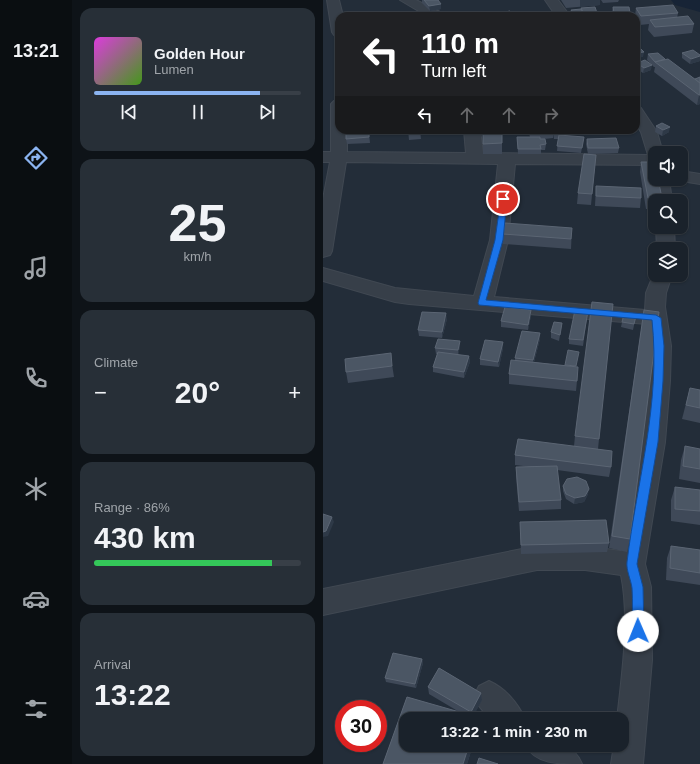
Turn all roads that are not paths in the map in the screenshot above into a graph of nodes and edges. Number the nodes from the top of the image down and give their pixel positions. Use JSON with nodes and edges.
{"nodes":[{"id":1,"x":333,"y":0,"type":"edge"},
{"id":2,"x":406,"y":0,"type":"edge"},
{"id":3,"x":551,"y":0,"type":"edge"},
{"id":4,"x":335,"y":12,"type":"edge"},
{"id":5,"x":429,"y":12,"type":"edge"},
{"id":6,"x":560,"y":12,"type":"edge"},
{"id":7,"x":323,"y":14,"type":"edge"},
{"id":8,"x":335,"y":24,"type":"edge"},
{"id":9,"x":640,"y":117,"type":"edge"},
{"id":10,"x":335,"y":130,"type":"edge"},
{"id":11,"x":472,"y":134,"type":"edge"},
{"id":12,"x":653,"y":146,"type":"edge"},
{"id":13,"x":331,"y":157,"type":"edge"},
{"id":14,"x":475,"y":158,"type":"junction"},
{"id":15,"x":507,"y":159,"type":"junction"},
{"id":16,"x":648,"y":160,"type":"edge"},
{"id":17,"x":688,"y":177,"type":"edge"},
{"id":18,"x":700,"y":179,"type":"edge"},
{"id":19,"x":323,"y":251,"type":"edge"},
{"id":20,"x":323,"y":274,"type":"edge"},
{"id":21,"x":660,"y":282,"type":"edge"},
{"id":22,"x":482,"y":303,"type":"junction"},
{"id":23,"x":656,"y":318,"type":"junction"},
{"id":24,"x":632,"y":564,"type":"junction"},
{"id":25,"x":323,"y":602,"type":"edge"},
{"id":26,"x":489,"y":696,"type":"dead end"},
{"id":27,"x":504,"y":712,"type":"edge"},
{"id":28,"x":550,"y":752,"type":"edge"},
{"id":29,"x":566,"y":764,"type":"edge"},
{"id":30,"x":627,"y":764,"type":"edge"}],
"edges":[{"from":1,"to":4,"type":"street"},
{"from":2,"to":5,"type":"street"},
{"from":3,"to":6,"type":"street"},
{"from":7,"to":8,"type":"street"},
{"from":9,"to":12,"type":"street"},
{"from":10,"to":13,"type":"street"},
{"from":11,"to":14,"type":"street"},
{"from":13,"to":14,"type":"street"},
{"from":13,"to":19,"type":"street"},
{"from":14,"to":15,"type":"street"},
{"from":15,"to":16,"type":"street"},
{"from":15,"to":22,"type":"street"},
{"from":17,"to":18,"type":"street"},
{"from":20,"to":22,"type":"street"},
{"from":21,"to":23,"type":"street"},
{"from":22,"to":23,"type":"street"},
{"from":23,"to":24,"type":"street"},
{"from":24,"to":25,"type":"street"},
{"from":24,"to":30,"type":"street"},
{"from":26,"to":27,"type":"street"},
{"from":28,"to":29,"type":"street"}]}
